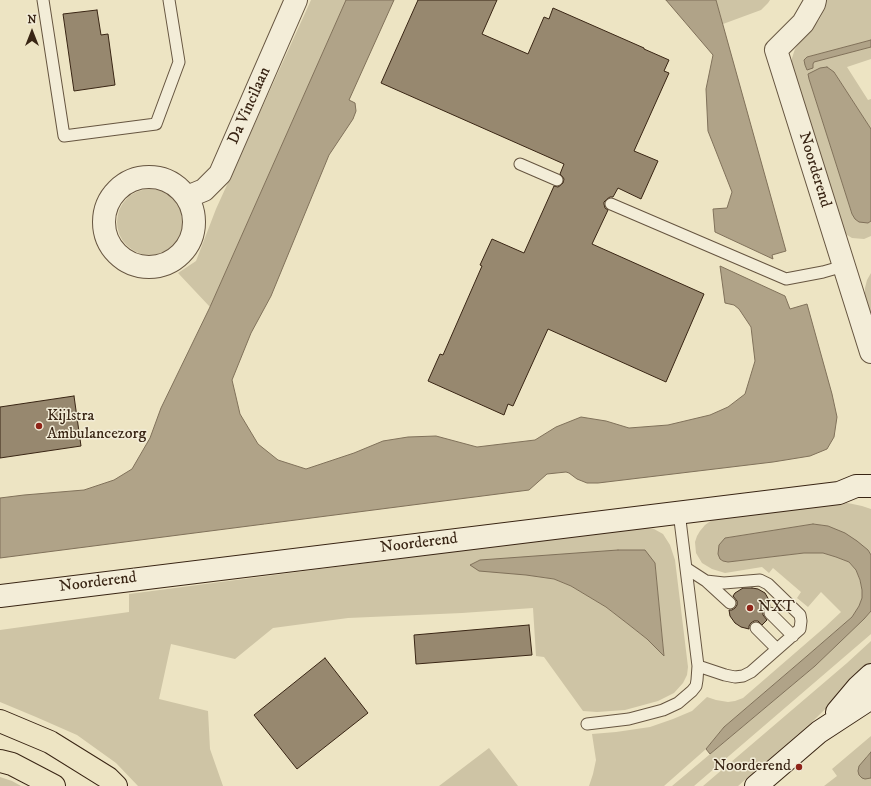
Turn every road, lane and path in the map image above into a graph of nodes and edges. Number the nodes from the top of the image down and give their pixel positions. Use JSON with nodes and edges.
{"nodes":[{"id":1,"x":43,"y":0,"type":"edge"},
{"id":2,"x":169,"y":0,"type":"edge"},
{"id":3,"x":296,"y":0,"type":"edge"},
{"id":4,"x":815,"y":0,"type":"edge"},
{"id":5,"x":520,"y":164,"type":"dead end"},
{"id":6,"x":557,"y":180,"type":"dead end"},
{"id":7,"x":187,"y":197,"type":"junction"},
{"id":8,"x":611,"y":204,"type":"dead end"},
{"id":9,"x":844,"y":266,"type":"junction"},
{"id":10,"x":871,"y":352,"type":"edge"},
{"id":11,"x":871,"y":486,"type":"edge"},
{"id":12,"x":839,"y":493,"type":"junction"},
{"id":13,"x":871,"y":502,"type":"edge"},
{"id":14,"x":679,"y":512,"type":"junction"},
{"id":15,"x":686,"y":568,"type":"junction"},
{"id":16,"x":706,"y":581,"type":"junction"},
{"id":17,"x":0,"y":596,"type":"edge"},
{"id":18,"x":730,"y":603,"type":"dead end"},
{"id":19,"x":770,"y":613,"type":"dead end"},
{"id":20,"x":756,"y":628,"type":"dead end"},
{"id":21,"x":793,"y":636,"type":"junction"},
{"id":22,"x":777,"y":649,"type":"junction"},
{"id":23,"x":698,"y":666,"type":"junction"},
{"id":24,"x":871,"y":674,"type":"edge"},
{"id":25,"x":871,"y":698,"type":"edge"},
{"id":26,"x":0,"y":721,"type":"edge"},
{"id":27,"x":588,"y":724,"type":"dead end"},
{"id":28,"x":819,"y":732,"type":"junction"},
{"id":29,"x":0,"y":761,"type":"edge"},
{"id":30,"x":54,"y":786,"type":"edge"},
{"id":31,"x":116,"y":786,"type":"edge"},
{"id":32,"x":756,"y":786,"type":"edge"}],
"edges":[{"from":1,"to":2,"type":"lane"},
{"from":3,"to":7,"type":"street","name":"Da Vincilaan"},
{"from":4,"to":9,"type":"street","name":"Noorderend"},
{"from":5,"to":6,"type":"lane"},
{"from":7,"to":7,"type":"street"},
{"from":8,"to":9,"type":"lane"},
{"from":9,"to":10,"type":"street","name":"Noorderend"},
{"from":11,"to":12,"type":"street","name":"Noorderend"},
{"from":12,"to":13,"type":"street","name":"Noorderend"},
{"from":12,"to":14,"type":"street","name":"Noorderend"},
{"from":14,"to":15,"type":"lane"},
{"from":14,"to":17,"type":"street","name":"Noorderend"},
{"from":15,"to":16,"type":"lane"},
{"from":15,"to":23,"type":"lane"},
{"from":16,"to":18,"type":"lane"},
{"from":16,"to":21,"type":"lane"},
{"from":19,"to":21,"type":"lane"},
{"from":20,"to":22,"type":"lane"},
{"from":21,"to":22,"type":"lane"},
{"from":22,"to":23,"type":"lane"},
{"from":23,"to":27,"type":"lane"},
{"from":24,"to":28,"type":"street"},
{"from":25,"to":28,"type":"street"},
{"from":26,"to":31,"type":"highway"},
{"from":28,"to":32,"type":"street"},
{"from":29,"to":30,"type":"highway"}]}
